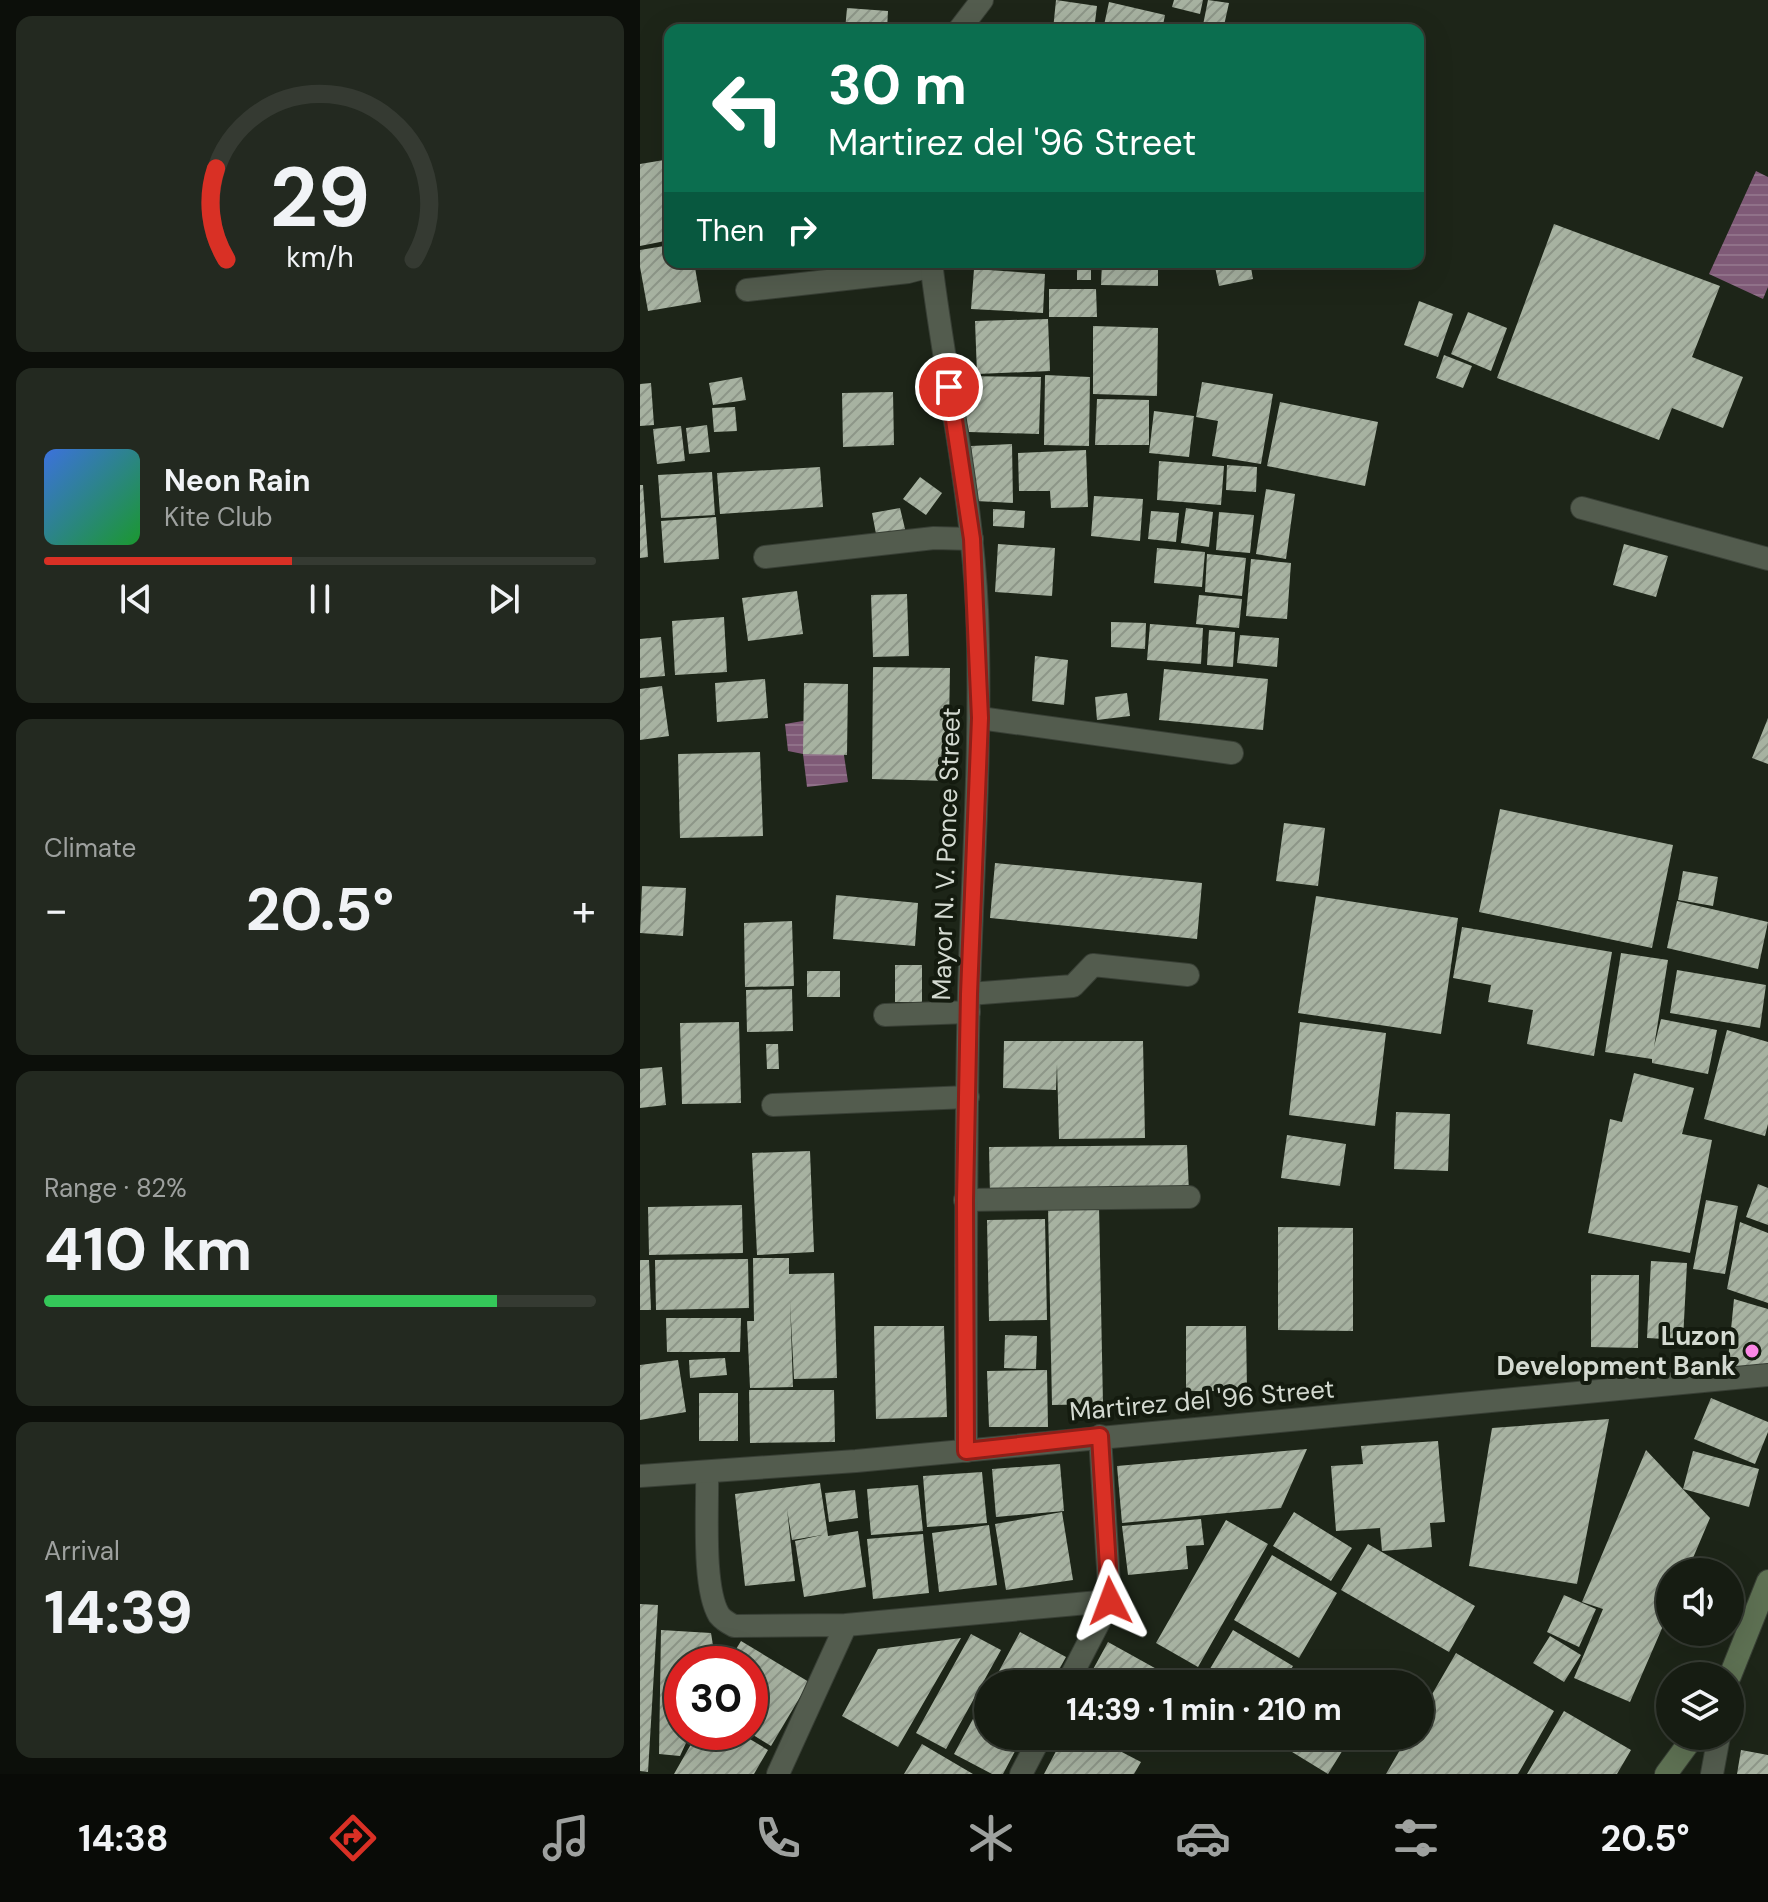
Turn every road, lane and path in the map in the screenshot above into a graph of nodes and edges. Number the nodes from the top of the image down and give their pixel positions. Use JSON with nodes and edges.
{"nodes":[{"id":1,"x":982,"y":0,"type":"edge"},
{"id":2,"x":964,"y":24,"type":"edge"},
{"id":3,"x":920,"y":268,"type":"edge"},
{"id":4,"x":932,"y":268,"type":"edge"},
{"id":5,"x":747,"y":290,"type":"dead end"},
{"id":6,"x":1582,"y":508,"type":"dead end"},
{"id":7,"x":972,"y":539,"type":"junction"},
{"id":8,"x":765,"y":557,"type":"dead end"},
{"id":9,"x":1768,"y":559,"type":"edge"},
{"id":10,"x":980,"y":718,"type":"junction"},
{"id":11,"x":1232,"y":753,"type":"dead end"},
{"id":12,"x":1188,"y":975,"type":"dead end"},
{"id":13,"x":969,"y":1003,"type":"junction"},
{"id":14,"x":885,"y":1015,"type":"dead end"},
{"id":15,"x":968,"y":1097,"type":"junction"},
{"id":16,"x":773,"y":1105,"type":"dead end"},
{"id":17,"x":1189,"y":1197,"type":"dead end"},
{"id":18,"x":965,"y":1200,"type":"junction"},
{"id":19,"x":1768,"y":1375,"type":"edge"},
{"id":20,"x":1100,"y":1436,"type":"junction"},
{"id":21,"x":966,"y":1451,"type":"junction"},
{"id":22,"x":707,"y":1472,"type":"junction"},
{"id":23,"x":640,"y":1476,"type":"edge"},
{"id":24,"x":1768,"y":1581,"type":"edge"},
{"id":25,"x":1110,"y":1601,"type":"junction"},
{"id":26,"x":846,"y":1625,"type":"junction"},
{"id":27,"x":1736,"y":1662,"type":"edge"},
{"id":28,"x":1074,"y":1670,"type":"edge"},
{"id":29,"x":1034,"y":1750,"type":"edge"},
{"id":30,"x":1684,"y":1750,"type":"edge"},
{"id":31,"x":1716,"y":1750,"type":"edge"},
{"id":32,"x":778,"y":1774,"type":"edge"},
{"id":33,"x":1021,"y":1774,"type":"edge"},
{"id":34,"x":1666,"y":1774,"type":"edge"},
{"id":35,"x":1712,"y":1774,"type":"edge"}],
"edges":[{"from":1,"to":2,"type":"street"},
{"from":3,"to":5,"type":"street"},
{"from":4,"to":7,"type":"street","name":"Mayor N. V. Ponce Street"},
{"from":6,"to":9,"type":"street"},
{"from":7,"to":8,"type":"street"},
{"from":7,"to":10,"type":"street","name":"Mayor N. V. Ponce Street"},
{"from":10,"to":11,"type":"street"},
{"from":10,"to":13,"type":"street","name":"Mayor N. V. Ponce Street"},
{"from":12,"to":13,"type":"street"},
{"from":13,"to":14,"type":"street"},
{"from":13,"to":15,"type":"street","name":"Mayor N. V. Ponce Street"},
{"from":15,"to":16,"type":"street"},
{"from":15,"to":18,"type":"street","name":"Mayor N. V. Ponce Street"},
{"from":17,"to":18,"type":"street"},
{"from":18,"to":21,"type":"street","name":"Mayor N. V. Ponce Street"},
{"from":19,"to":20,"type":"street","name":"Martirez del '96 Street"},
{"from":20,"to":21,"type":"street","name":"Martirez del '96 Street"},
{"from":20,"to":25,"type":"street"},
{"from":21,"to":22,"type":"street","name":"Martirez del '96 Street"},
{"from":22,"to":23,"type":"street","name":"Martirez del '96 Street"},
{"from":22,"to":26,"type":"street"},
{"from":24,"to":27,"type":"main road"},
{"from":25,"to":26,"type":"street"},
{"from":25,"to":28,"type":"street"},
{"from":26,"to":32,"type":"street"},
{"from":29,"to":33,"type":"street"},
{"from":30,"to":34,"type":"main road"},
{"from":31,"to":35,"type":"street"}]}
